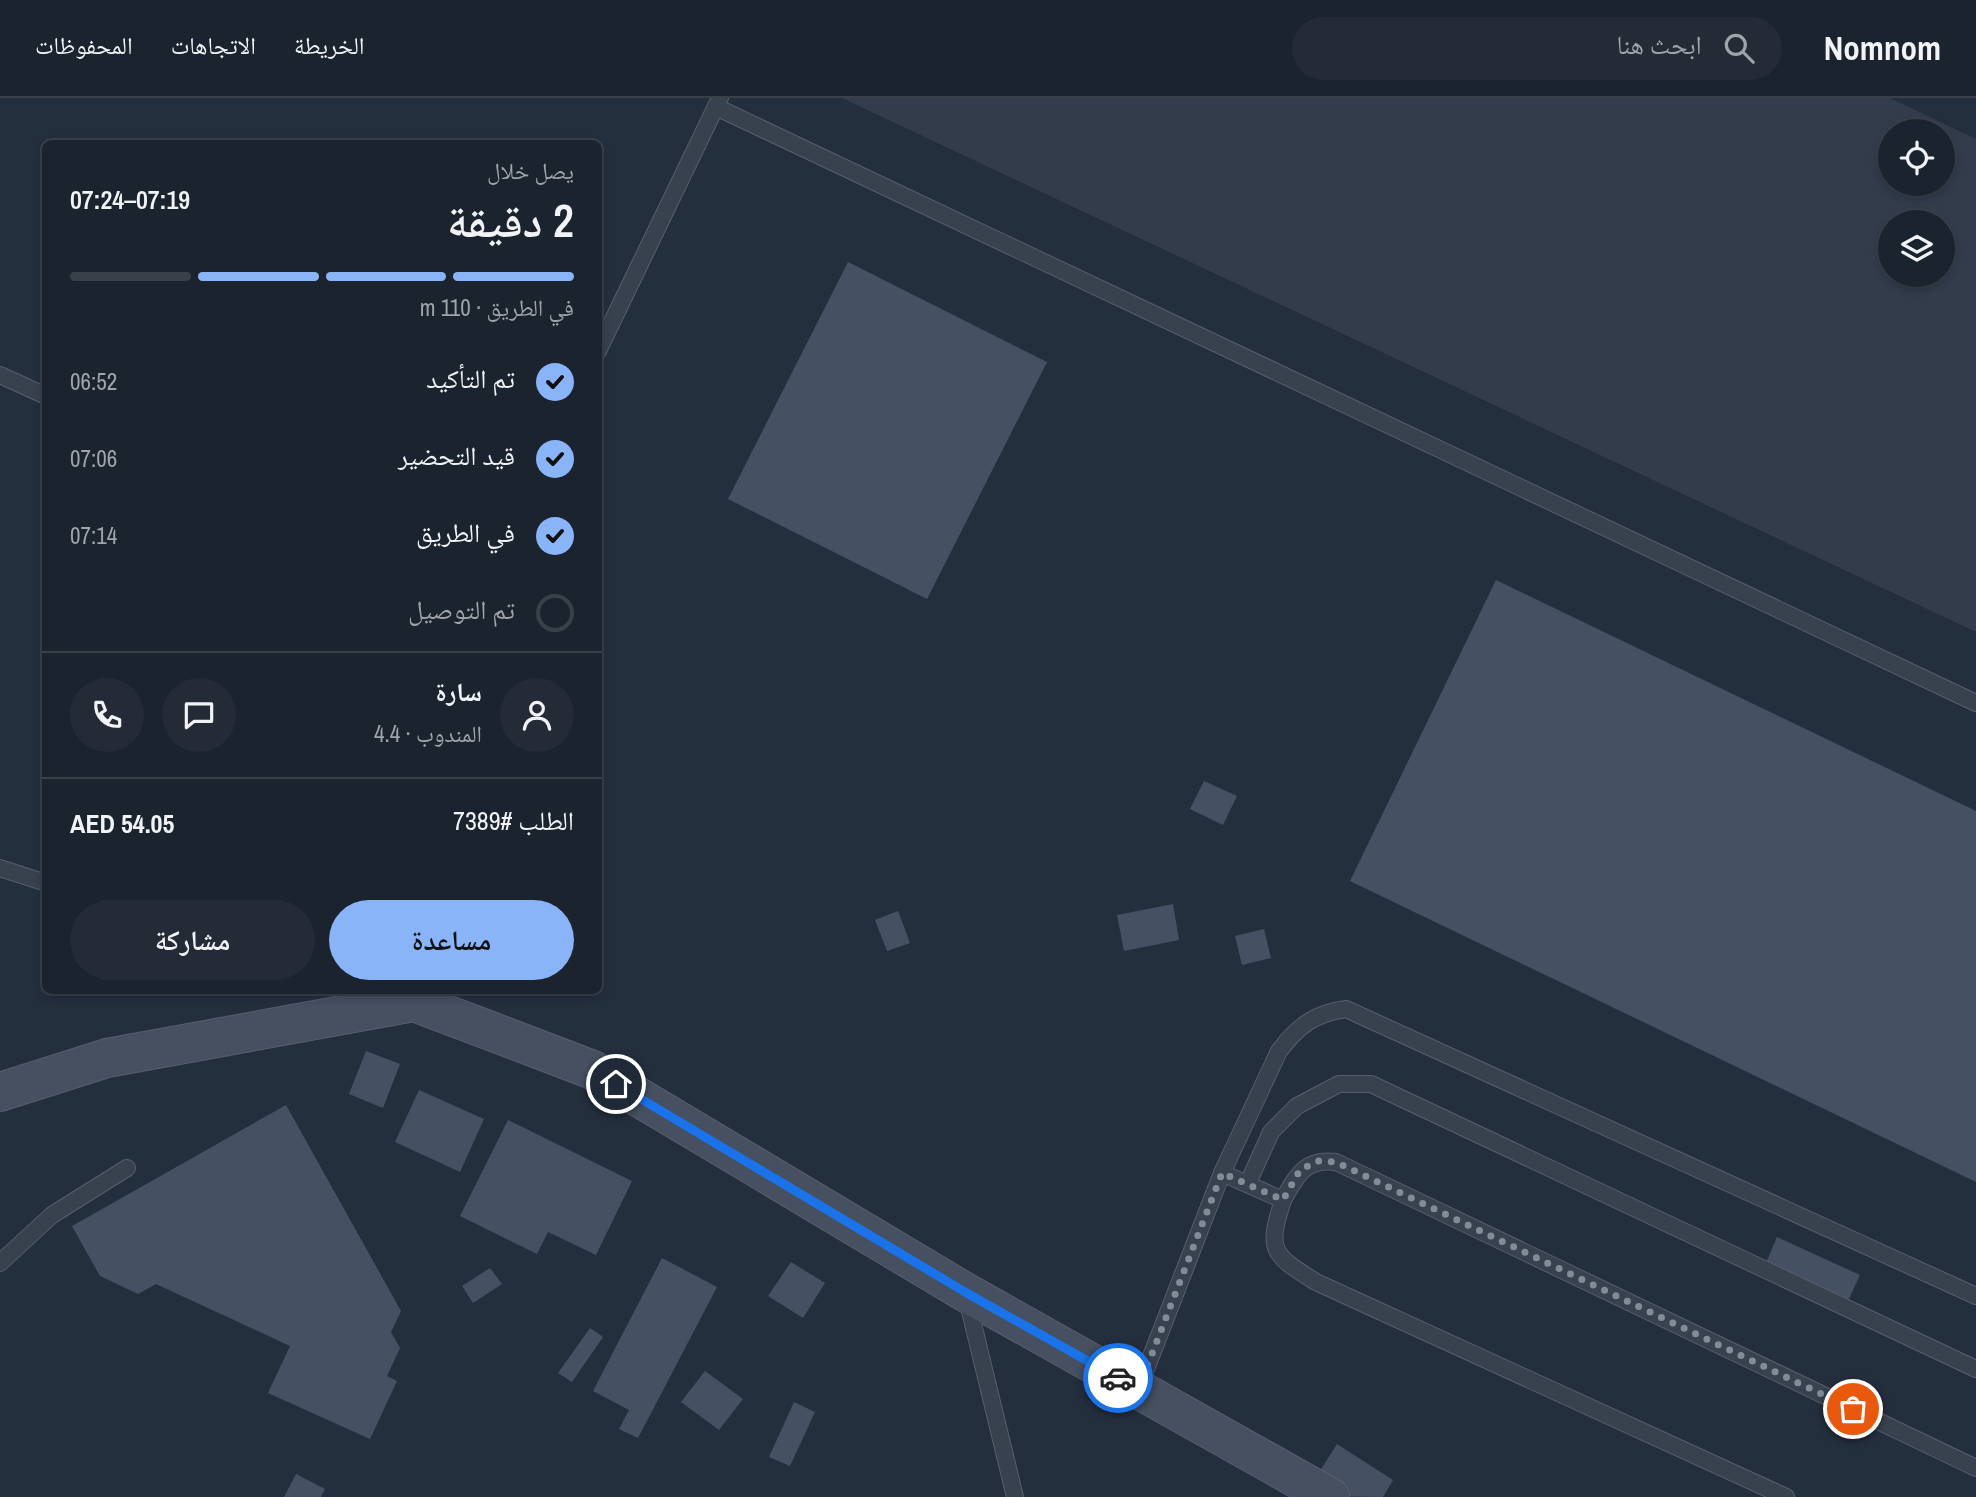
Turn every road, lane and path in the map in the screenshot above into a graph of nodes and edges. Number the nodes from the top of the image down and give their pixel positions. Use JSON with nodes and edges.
{"nodes":[{"id":1,"x":718,"y":103,"type":"edge"},
{"id":2,"x":602,"y":343,"type":"edge"},
{"id":3,"x":0,"y":375,"type":"edge"},
{"id":4,"x":42,"y":394,"type":"edge"},
{"id":5,"x":1976,"y":703,"type":"edge"},
{"id":6,"x":0,"y":868,"type":"edge"},
{"id":7,"x":42,"y":882,"type":"edge"},
{"id":8,"x":390,"y":994,"type":"edge"},
{"id":9,"x":414,"y":1002,"type":"junction"},
{"id":10,"x":0,"y":1092,"type":"edge"},
{"id":11,"x":127,"y":1168,"type":"dead end"},
{"id":12,"x":1222,"y":1173,"type":"junction"},
{"id":13,"x":1248,"y":1183,"type":"junction"},
{"id":14,"x":1283,"y":1200,"type":"junction"},
{"id":15,"x":0,"y":1263,"type":"edge"},
{"id":16,"x":965,"y":1292,"type":"junction"},
{"id":17,"x":1976,"y":1296,"type":"edge"},
{"id":18,"x":1976,"y":1369,"type":"edge"},
{"id":19,"x":1138,"y":1390,"type":"junction"},
{"id":20,"x":1976,"y":1468,"type":"edge"},
{"id":21,"x":1015,"y":1497,"type":"edge"},
{"id":22,"x":1330,"y":1497,"type":"edge"},
{"id":23,"x":1786,"y":1497,"type":"edge"}],
"edges":[{"from":1,"to":2,"type":"lane"},
{"from":1,"to":5,"type":"lane"},
{"from":3,"to":4,"type":"lane"},
{"from":6,"to":7,"type":"lane"},
{"from":8,"to":9,"type":"lane"},
{"from":9,"to":10,"type":"street"},
{"from":9,"to":16,"type":"street"},
{"from":11,"to":15,"type":"lane"},
{"from":12,"to":13,"type":"lane"},
{"from":12,"to":17,"type":"lane"},
{"from":12,"to":19,"type":"lane"},
{"from":13,"to":14,"type":"lane"},
{"from":13,"to":18,"type":"lane"},
{"from":14,"to":20,"type":"lane"},
{"from":14,"to":23,"type":"lane"},
{"from":16,"to":19,"type":"street"},
{"from":16,"to":21,"type":"lane"},
{"from":19,"to":22,"type":"street"}]}
